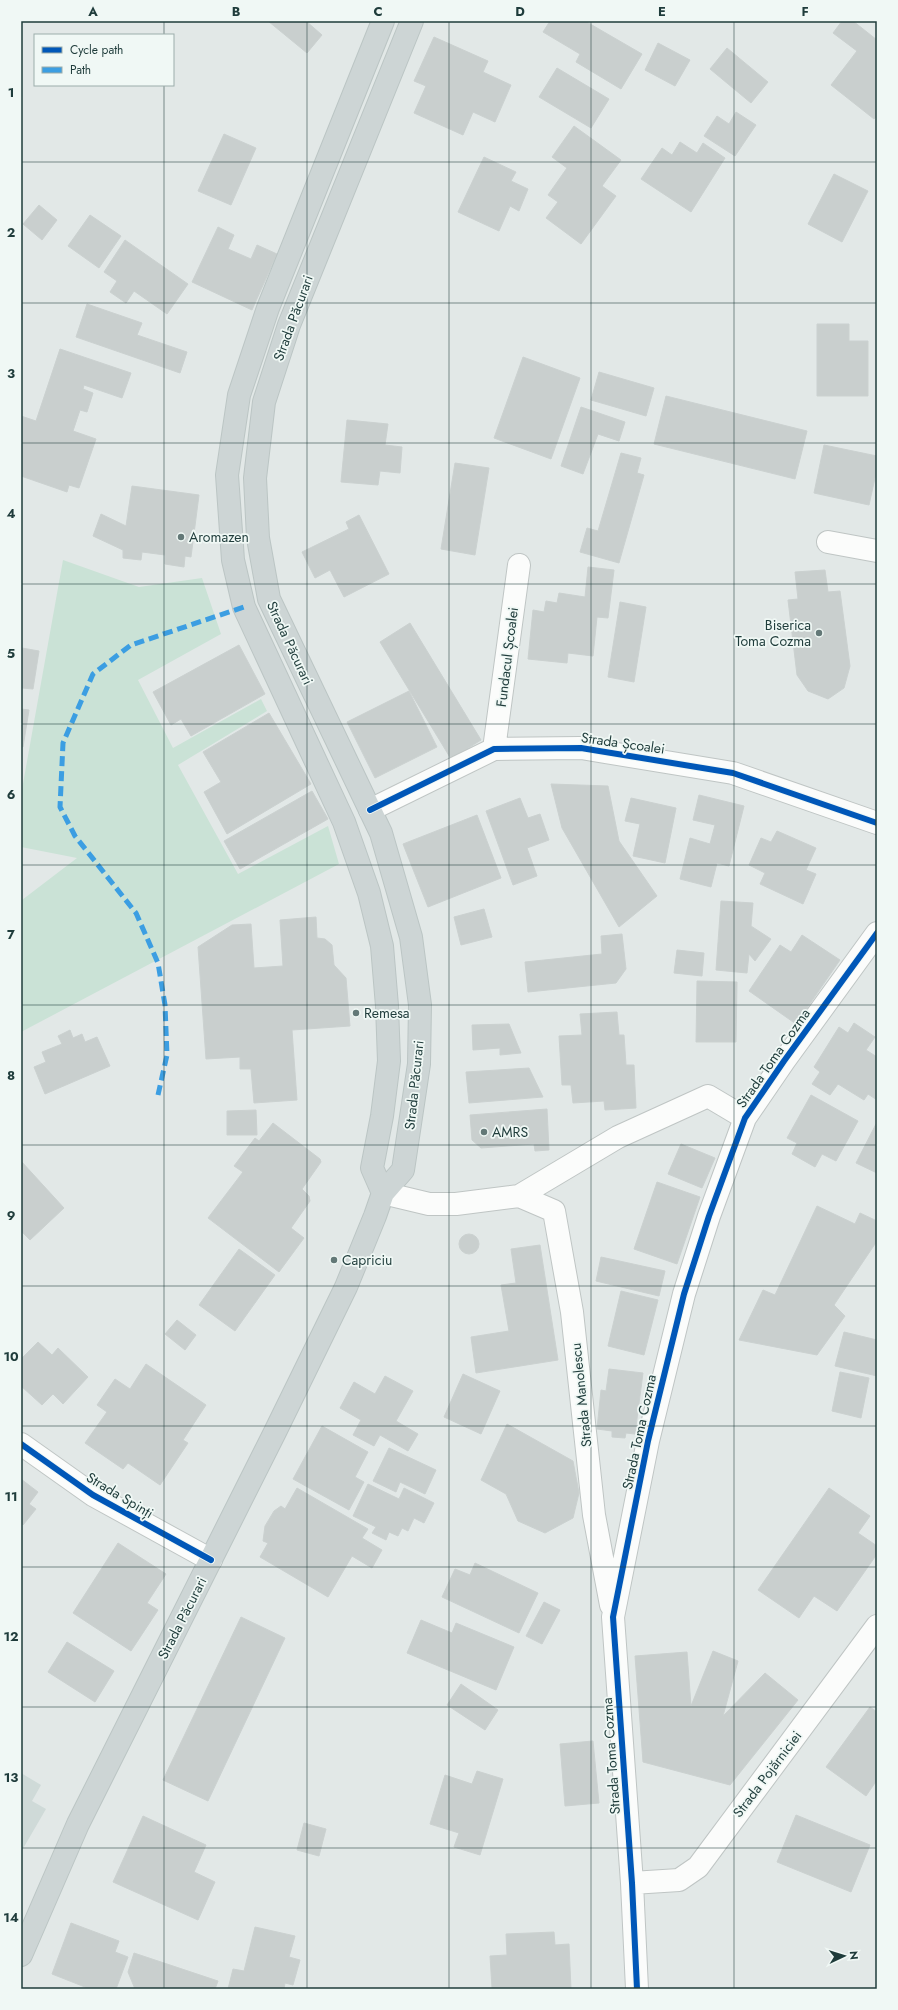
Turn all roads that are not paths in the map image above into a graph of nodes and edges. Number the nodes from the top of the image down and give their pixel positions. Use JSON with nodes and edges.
{"nodes":[{"id":1,"x":383,"y":21,"type":"edge"},
{"id":2,"x":412,"y":21,"type":"edge"},
{"id":3,"x":828,"y":542,"type":"dead end"},
{"id":4,"x":877,"y":551,"type":"edge"},
{"id":5,"x":519,"y":565,"type":"dead end"},
{"id":6,"x":494,"y":749,"type":"junction"},
{"id":7,"x":370,"y":810,"type":"junction"},
{"id":8,"x":877,"y":822,"type":"edge"},
{"id":9,"x":877,"y":933,"type":"edge"},
{"id":10,"x":746,"y":1118,"type":"junction"},
{"id":11,"x":383,"y":1193,"type":"junction"},
{"id":12,"x":519,"y":1196,"type":"junction"},
{"id":13,"x":21,"y":1444,"type":"edge"},
{"id":14,"x":211,"y":1560,"type":"junction"},
{"id":15,"x":613,"y":1616,"type":"junction"},
{"id":16,"x":877,"y":1626,"type":"edge"},
{"id":17,"x":632,"y":1883,"type":"junction"},
{"id":18,"x":21,"y":1955,"type":"edge"},
{"id":19,"x":637,"y":1989,"type":"edge"}],
"edges":[{"from":1,"to":11,"type":"main road","name":"Strada Păcurari"},
{"from":2,"to":7,"type":"main road","name":"Strada Păcurari"},
{"from":3,"to":4,"type":"street"},
{"from":5,"to":6,"type":"street","name":"Fundacul Școalei"},
{"from":6,"to":7,"type":"street","name":"Strada Școalei"},
{"from":6,"to":8,"type":"street","name":"Strada Școalei"},
{"from":7,"to":11,"type":"main road","name":"Strada Păcurari"},
{"from":9,"to":10,"type":"street","name":"Strada Toma Cozma"},
{"from":10,"to":12,"type":"street"},
{"from":10,"to":15,"type":"street","name":"Strada Toma Cozma"},
{"from":11,"to":12,"type":"street"},
{"from":11,"to":14,"type":"main road","name":"Strada Păcurari"},
{"from":12,"to":15,"type":"street","name":"Strada Manolescu"},
{"from":13,"to":14,"type":"street","name":"Strada Spinți"},
{"from":14,"to":18,"type":"main road","name":"Strada Păcurari"},
{"from":15,"to":17,"type":"street","name":"Strada Toma Cozma"},
{"from":16,"to":17,"type":"street","name":"Strada Pojărniciei"},
{"from":17,"to":19,"type":"street","name":"Strada Toma Cozma"}]}
